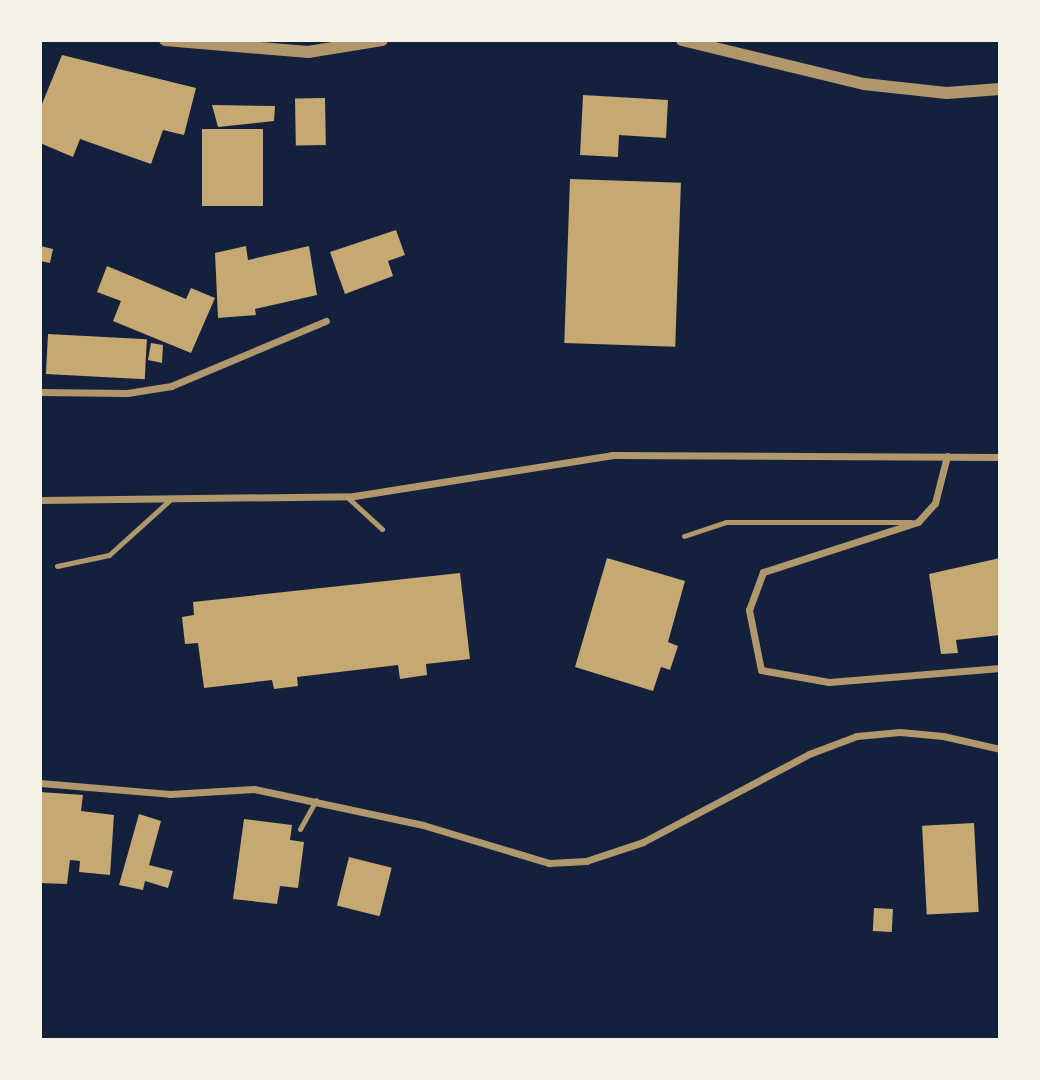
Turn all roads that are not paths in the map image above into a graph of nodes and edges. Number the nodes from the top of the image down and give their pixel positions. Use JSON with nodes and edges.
{"nodes":[{"id":1,"x":166,"y":40,"type":"edge"},
{"id":2,"x":382,"y":40,"type":"edge"},
{"id":3,"x":682,"y":40,"type":"edge"},
{"id":4,"x":1000,"y":89,"type":"edge"},
{"id":5,"x":326,"y":321,"type":"dead end"},
{"id":6,"x":40,"y":392,"type":"edge"},
{"id":7,"x":947,"y":456,"type":"junction"},
{"id":8,"x":1000,"y":457,"type":"edge"},
{"id":9,"x":346,"y":496,"type":"junction"},
{"id":10,"x":171,"y":499,"type":"junction"},
{"id":11,"x":40,"y":500,"type":"edge"},
{"id":12,"x":918,"y":522,"type":"junction"},
{"id":13,"x":382,"y":529,"type":"dead end"},
{"id":14,"x":684,"y":536,"type":"dead end"},
{"id":15,"x":57,"y":566,"type":"dead end"},
{"id":16,"x":1000,"y":668,"type":"edge"},
{"id":17,"x":1000,"y":749,"type":"edge"},
{"id":18,"x":40,"y":783,"type":"edge"},
{"id":19,"x":316,"y":800,"type":"junction"},
{"id":20,"x":300,"y":829,"type":"dead end"}],
"edges":[{"from":1,"to":2,"type":"street"},
{"from":3,"to":4,"type":"street"},
{"from":5,"to":6,"type":"street"},
{"from":7,"to":8,"type":"street"},
{"from":7,"to":9,"type":"street"},
{"from":7,"to":12,"type":"street"},
{"from":9,"to":10,"type":"street"},
{"from":9,"to":13,"type":"lane"},
{"from":10,"to":11,"type":"street"},
{"from":10,"to":15,"type":"lane"},
{"from":12,"to":14,"type":"lane"},
{"from":12,"to":16,"type":"street"},
{"from":17,"to":19,"type":"street"},
{"from":18,"to":19,"type":"street"},
{"from":19,"to":20,"type":"lane"}]}
